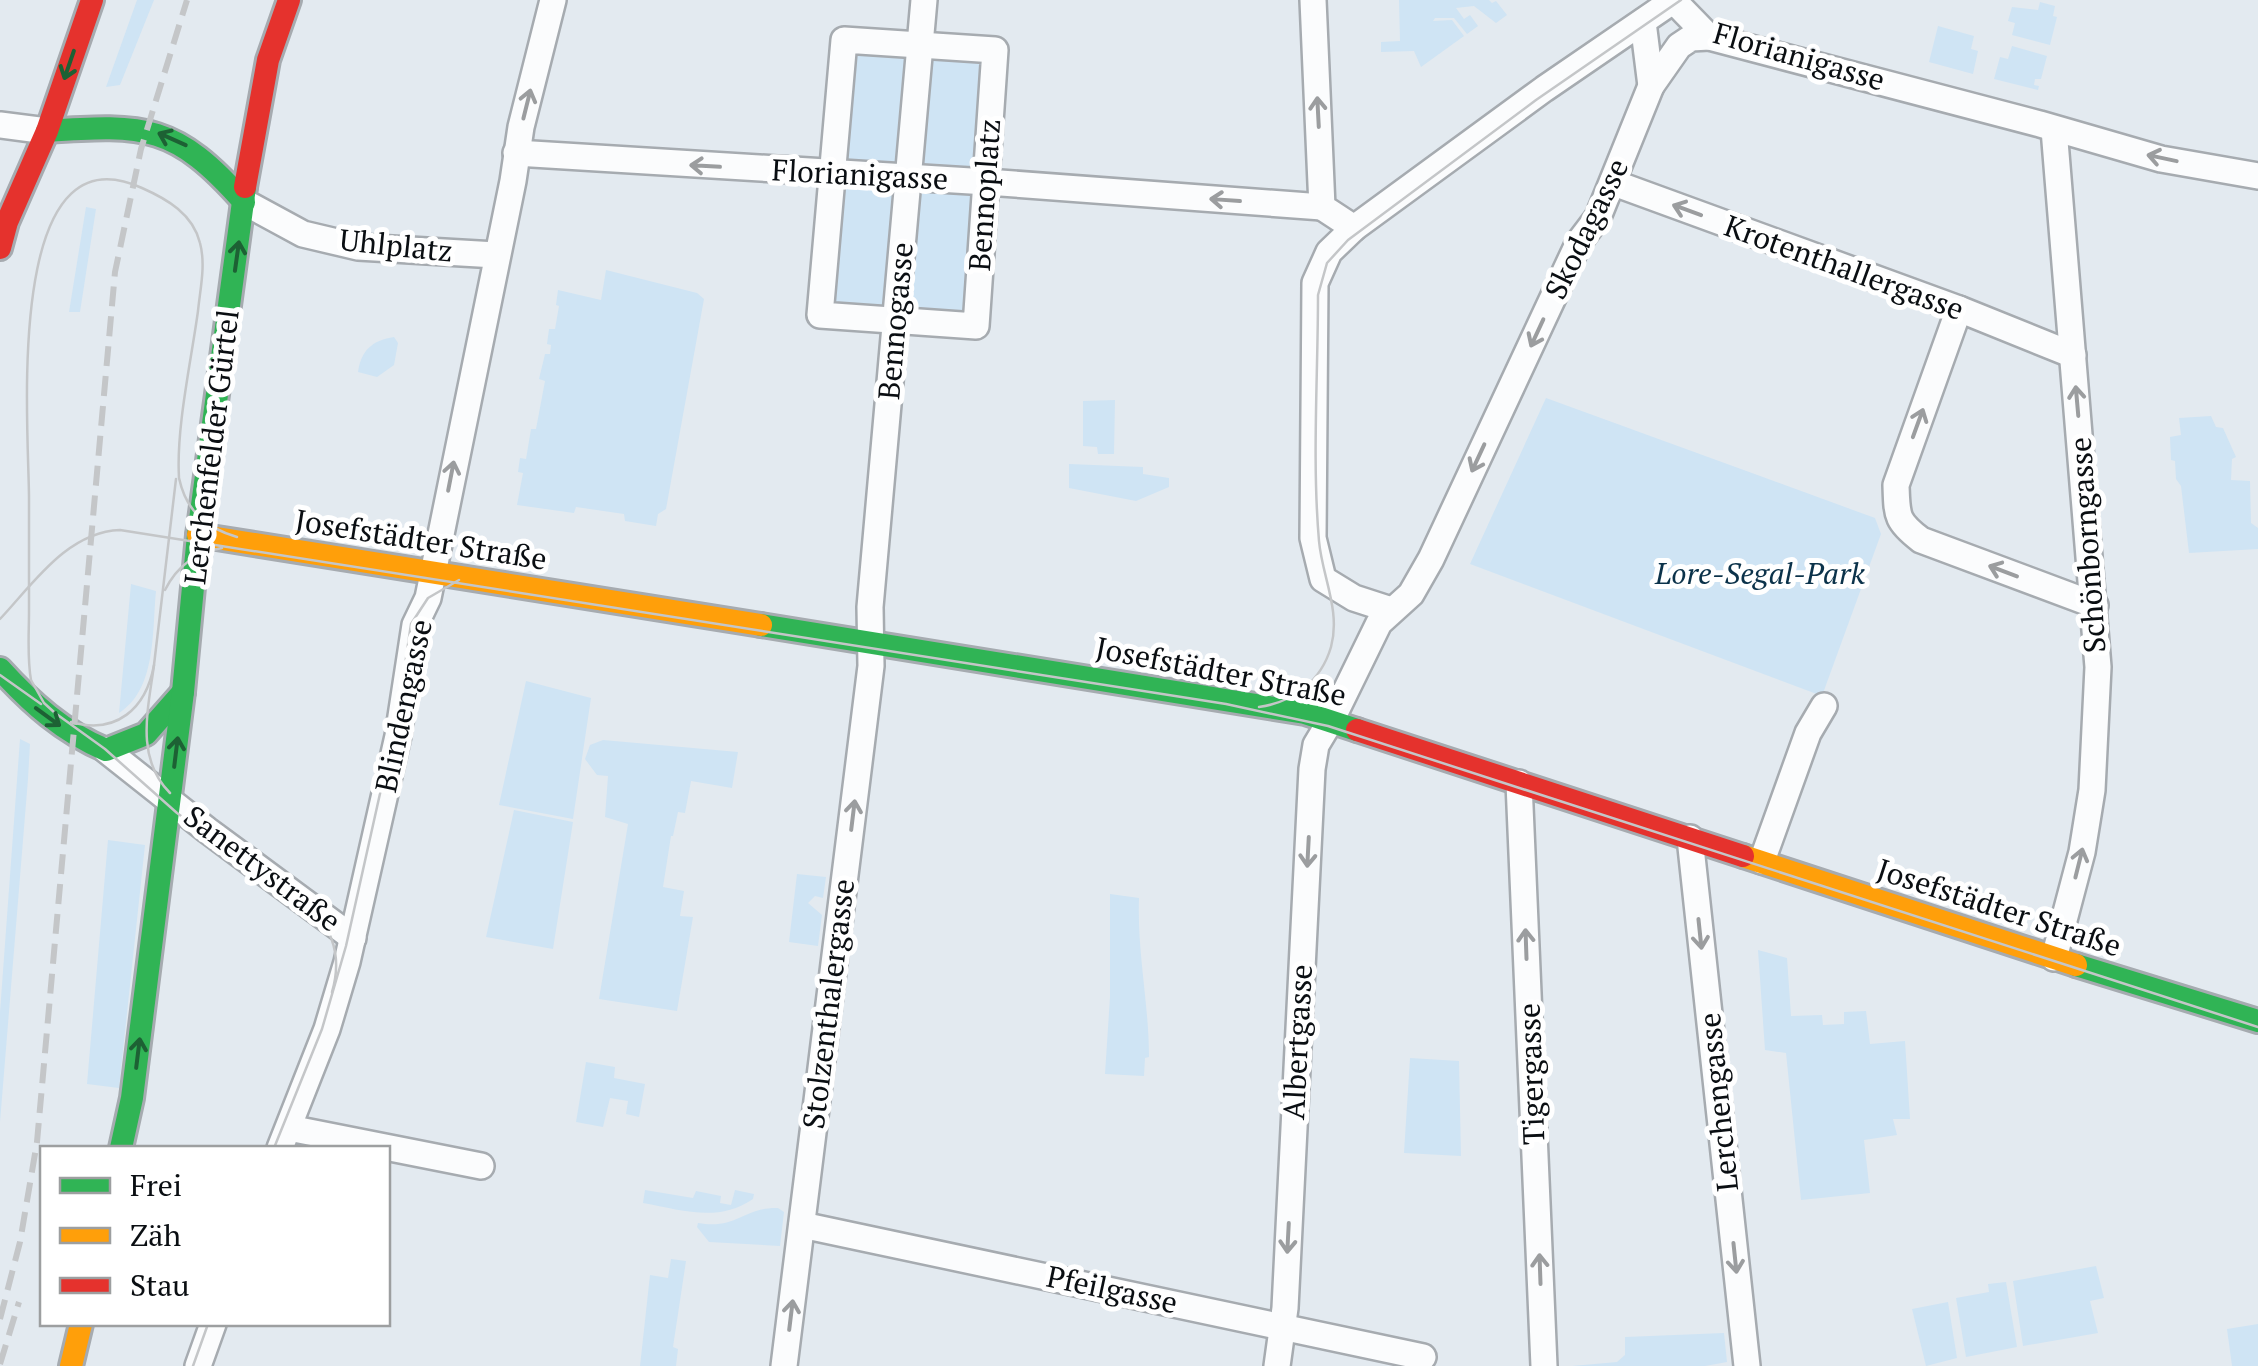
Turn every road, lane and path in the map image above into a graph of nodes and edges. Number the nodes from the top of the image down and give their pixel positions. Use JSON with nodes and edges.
{"nodes":[{"id":1,"x":92,"y":0,"type":"edge"},
{"id":2,"x":289,"y":0,"type":"edge"},
{"id":3,"x":554,"y":0,"type":"edge"},
{"id":4,"x":924,"y":0,"type":"edge"},
{"id":5,"x":1313,"y":0,"type":"edge"},
{"id":6,"x":1673,"y":0,"type":"edge"},
{"id":7,"x":1643,"y":22,"type":"junction"},
{"id":8,"x":1710,"y":37,"type":"junction"},
{"id":9,"x":920,"y":46,"type":"junction"},
{"id":10,"x":1651,"y":86,"type":"junction"},
{"id":11,"x":0,"y":125,"type":"edge"},
{"id":12,"x":2054,"y":129,"type":"junction"},
{"id":13,"x":46,"y":131,"type":"junction"},
{"id":14,"x":516,"y":153,"type":"junction"},
{"id":15,"x":832,"y":173,"type":"junction"},
{"id":16,"x":2258,"y":176,"type":"edge"},
{"id":17,"x":907,"y":178,"type":"junction"},
{"id":18,"x":986,"y":182,"type":"junction"},
{"id":19,"x":1614,"y":183,"type":"junction"},
{"id":20,"x":244,"y":202,"type":"junction"},
{"id":21,"x":1322,"y":207,"type":"junction"},
{"id":22,"x":1354,"y":228,"type":"junction"},
{"id":23,"x":0,"y":248,"type":"edge"},
{"id":24,"x":496,"y":256,"type":"junction"},
{"id":25,"x":1959,"y":309,"type":"junction"},
{"id":26,"x":897,"y":320,"type":"junction"},
{"id":27,"x":2073,"y":355,"type":"junction"},
{"id":28,"x":198,"y":534,"type":"junction"},
{"id":29,"x":433,"y":572,"type":"junction"},
{"id":30,"x":2094,"y":605,"type":"junction"},
{"id":31,"x":1385,"y":617,"type":"junction"},
{"id":32,"x":871,"y":643,"type":"junction"},
{"id":33,"x":0,"y":669,"type":"edge"},
{"id":34,"x":182,"y":692,"type":"junction"},
{"id":35,"x":1824,"y":706,"type":"dead end"},
{"id":36,"x":1331,"y":721,"type":"junction"},
{"id":37,"x":106,"y":750,"type":"junction"},
{"id":38,"x":1519,"y":783,"type":"junction"},
{"id":39,"x":170,"y":800,"type":"junction"},
{"id":40,"x":1690,"y":838,"type":"junction"},
{"id":41,"x":1762,"y":861,"type":"junction"},
{"id":42,"x":353,"y":938,"type":"junction"},
{"id":43,"x":2054,"y":958,"type":"junction"},
{"id":44,"x":2258,"y":1021,"type":"edge"},
{"id":45,"x":284,"y":1138,"type":"edge"},
{"id":46,"x":121,"y":1146,"type":"edge"},
{"id":47,"x":340,"y":1146,"type":"edge"},
{"id":48,"x":390,"y":1153,"type":"edge"},
{"id":49,"x":481,"y":1166,"type":"dead end"},
{"id":50,"x":802,"y":1225,"type":"junction"},
{"id":51,"x":81,"y":1326,"type":"edge"},
{"id":52,"x":212,"y":1326,"type":"edge"},
{"id":53,"x":1284,"y":1326,"type":"junction"},
{"id":54,"x":1422,"y":1357,"type":"dead end"},
{"id":55,"x":71,"y":1366,"type":"edge"},
{"id":56,"x":198,"y":1366,"type":"edge"},
{"id":57,"x":784,"y":1366,"type":"edge"},
{"id":58,"x":1276,"y":1366,"type":"edge"},
{"id":59,"x":1544,"y":1366,"type":"edge"},
{"id":60,"x":1747,"y":1366,"type":"edge"}],
"edges":[{"from":1,"to":13,"type":"street","one_way":true},
{"from":2,"to":20,"type":"street"},
{"from":14,"to":3,"type":"street","name":"Uhlplatz","one_way":true},
{"from":4,"to":9,"type":"street","name":"Bennogasse"},
{"from":21,"to":5,"type":"street","one_way":true},
{"from":6,"to":7,"type":"street","name":"Florianigasse"},
{"from":6,"to":8,"type":"street","name":"Florianigasse"},
{"from":7,"to":10,"type":"street","name":"Skodagasse"},
{"from":7,"to":22,"type":"street","name":"Florianigasse"},
{"from":8,"to":10,"type":"street","name":"Skodagasse"},
{"from":8,"to":12,"type":"street","name":"Florianigasse"},
{"from":9,"to":15,"type":"street","name":"Bennoplatz"},
{"from":9,"to":17,"type":"street","name":"Bennogasse"},
{"from":9,"to":18,"type":"street","name":"Bennoplatz"},
{"from":10,"to":19,"type":"street","name":"Skodagasse"},
{"from":11,"to":13,"type":"street"},
{"from":16,"to":12,"type":"street","name":"Florianigasse","one_way":true},
{"from":12,"to":27,"type":"street","name":"Schönborngasse"},
{"from":20,"to":13,"type":"street","one_way":true},
{"from":13,"to":23,"type":"street"},
{"from":15,"to":14,"type":"street","name":"Florianigasse","one_way":true},
{"from":14,"to":24,"type":"street","name":"Uhlplatz"},
{"from":15,"to":17,"type":"street","name":"Florianigasse"},
{"from":15,"to":26,"type":"street","name":"Bennoplatz"},
{"from":17,"to":18,"type":"street","name":"Florianigasse"},
{"from":17,"to":26,"type":"street","name":"Bennogasse"},
{"from":21,"to":18,"type":"street","name":"Florianigasse","one_way":true},
{"from":18,"to":26,"type":"street","name":"Bennoplatz"},
{"from":25,"to":19,"type":"street","name":"Krotenthallergasse","one_way":true},
{"from":19,"to":31,"type":"street","name":"Skodagasse","one_way":true},
{"from":20,"to":24,"type":"street","name":"Uhlplatz"},
{"from":28,"to":20,"type":"street","name":"Lerchenfelder Gürtel","one_way":true},
{"from":21,"to":22,"type":"street"},
{"from":22,"to":31,"type":"street"},
{"from":29,"to":24,"type":"street","name":"Blindengasse","one_way":true},
{"from":25,"to":27,"type":"street","name":"Krotenthallergasse"},
{"from":30,"to":25,"type":"street","one_way":true},
{"from":26,"to":32,"type":"street","name":"Bennogasse"},
{"from":30,"to":27,"type":"street","name":"Schönborngasse","one_way":true},
{"from":28,"to":29,"type":"street","name":"Josefstädter Straße"},
{"from":28,"to":34,"type":"street","name":"Lerchenfelder Gürtel"},
{"from":29,"to":32,"type":"street","name":"Josefstädter Straße"},
{"from":29,"to":42,"type":"street","name":"Blindengasse"},
{"from":43,"to":30,"type":"street","name":"Schönborngasse","one_way":true},
{"from":31,"to":36,"type":"street","name":"Albertgasse"},
{"from":32,"to":36,"type":"street","name":"Josefstädter Straße"},
{"from":50,"to":32,"type":"street","name":"Stolzenthalergasse","one_way":true},
{"from":33,"to":37,"type":"street","one_way":true},
{"from":34,"to":37,"type":"street"},
{"from":39,"to":34,"type":"street","name":"Lerchenfelder Gürtel","one_way":true},
{"from":35,"to":41,"type":"street"},
{"from":36,"to":38,"type":"street","name":"Josefstädter Straße"},
{"from":36,"to":53,"type":"street","name":"Albertgasse","one_way":true},
{"from":37,"to":39,"type":"street"},
{"from":38,"to":40,"type":"street","name":"Josefstädter Straße"},
{"from":59,"to":38,"type":"street","name":"Tigergasse","one_way":true},
{"from":39,"to":42,"type":"street","name":"Sanettystraße"},
{"from":46,"to":39,"type":"street","name":"Lerchenfelder Gürtel","one_way":true},
{"from":40,"to":41,"type":"street","name":"Josefstädter Straße"},
{"from":40,"to":60,"type":"street","name":"Lerchengasse","one_way":true},
{"from":41,"to":43,"type":"street","name":"Josefstädter Straße"},
{"from":42,"to":45,"type":"street","name":"Blindengasse"},
{"from":43,"to":44,"type":"street","name":"Josefstädter Straße"},
{"from":45,"to":47,"type":"street"},
{"from":48,"to":49,"type":"street"},
{"from":50,"to":53,"type":"street","name":"Pfeilgasse"},
{"from":57,"to":50,"type":"street","name":"Stolzenthalergasse","one_way":true},
{"from":51,"to":55,"type":"street"},
{"from":52,"to":56,"type":"street"},
{"from":53,"to":54,"type":"street","name":"Pfeilgasse"},
{"from":53,"to":58,"type":"street","name":"Albertgasse"}]}
